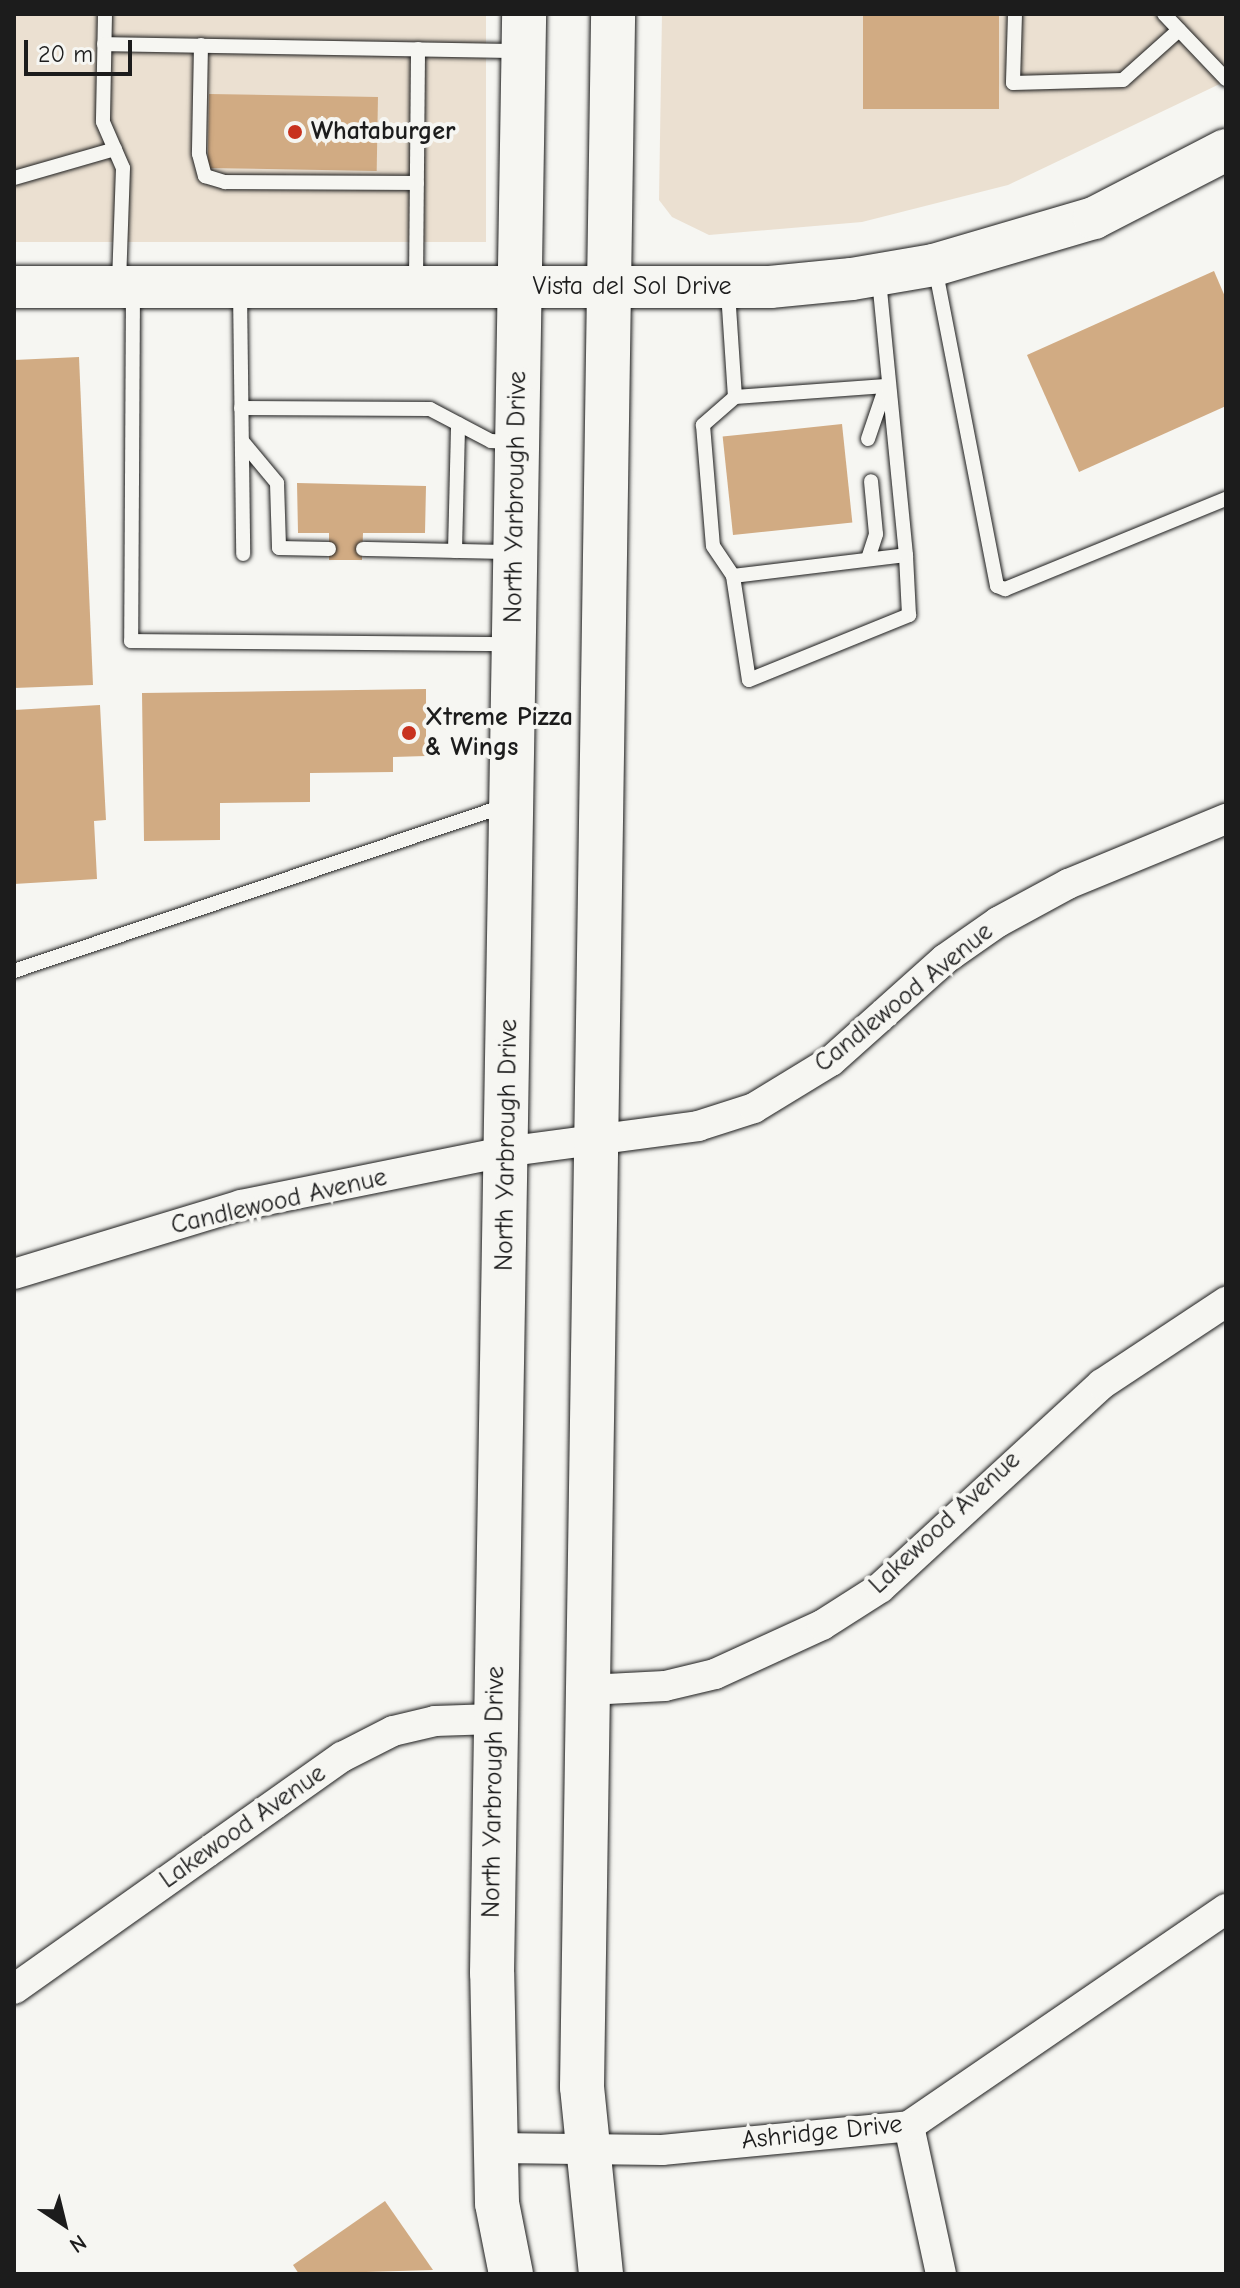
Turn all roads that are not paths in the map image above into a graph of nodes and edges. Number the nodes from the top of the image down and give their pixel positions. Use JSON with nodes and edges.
{"nodes":[{"id":1,"x":105,"y":14,"type":"edge"},
{"id":2,"x":613,"y":14,"type":"edge"},
{"id":3,"x":1015,"y":14,"type":"edge"},
{"id":4,"x":1164,"y":14,"type":"edge"},
{"id":5,"x":1179,"y":30,"type":"junction"},
{"id":6,"x":523,"y":32,"type":"edge"},
{"id":7,"x":104,"y":44,"type":"junction"},
{"id":8,"x":201,"y":45,"type":"junction"},
{"id":9,"x":418,"y":49,"type":"junction"},
{"id":10,"x":1226,"y":79,"type":"edge"},
{"id":11,"x":115,"y":149,"type":"junction"},
{"id":12,"x":1225,"y":154,"type":"edge"},
{"id":13,"x":14,"y":178,"type":"edge"},
{"id":14,"x":417,"y":183,"type":"junction"},
{"id":15,"x":934,"y":265,"type":"junction"},
{"id":16,"x":878,"y":274,"type":"junction"},
{"id":17,"x":126,"y":284,"type":"junction"},
{"id":18,"x":240,"y":285,"type":"junction"},
{"id":19,"x":14,"y":287,"type":"edge"},
{"id":20,"x":416,"y":287,"type":"junction"},
{"id":21,"x":520,"y":287,"type":"junction"},
{"id":22,"x":610,"y":287,"type":"junction"},
{"id":23,"x":727,"y":287,"type":"junction"},
{"id":24,"x":886,"y":386,"type":"junction"},
{"id":25,"x":735,"y":397,"type":"junction"},
{"id":26,"x":241,"y":408,"type":"junction"},
{"id":27,"x":458,"y":424,"type":"junction"},
{"id":28,"x":868,"y":439,"type":"dead end"},
{"id":29,"x":242,"y":441,"type":"junction"},
{"id":30,"x":517,"y":443,"type":"junction"},
{"id":31,"x":871,"y":481,"type":"dead end"},
{"id":32,"x":1226,"y":499,"type":"edge"},
{"id":33,"x":329,"y":549,"type":"dead end"},
{"id":34,"x":363,"y":549,"type":"dead end"},
{"id":35,"x":455,"y":551,"type":"junction"},
{"id":36,"x":516,"y":552,"type":"junction"},
{"id":37,"x":243,"y":554,"type":"dead end"},
{"id":38,"x":906,"y":555,"type":"junction"},
{"id":39,"x":868,"y":559,"type":"junction"},
{"id":40,"x":733,"y":576,"type":"junction"},
{"id":41,"x":514,"y":644,"type":"junction"},
{"id":42,"x":512,"y":804,"type":"junction"},
{"id":43,"x":1226,"y":819,"type":"edge"},
{"id":44,"x":14,"y":971,"type":"edge"},
{"id":45,"x":601,"y":1138,"type":"junction"},
{"id":46,"x":504,"y":1152,"type":"junction"},
{"id":47,"x":14,"y":1274,"type":"edge"},
{"id":48,"x":1226,"y":1302,"type":"edge"},
{"id":49,"x":588,"y":1690,"type":"junction"},
{"id":50,"x":494,"y":1719,"type":"junction"},
{"id":51,"x":1226,"y":1909,"type":"edge"},
{"id":52,"x":14,"y":1989,"type":"edge"},
{"id":53,"x":909,"y":2126,"type":"junction"},
{"id":54,"x":495,"y":2148,"type":"junction"},
{"id":55,"x":587,"y":2152,"type":"junction"},
{"id":56,"x":511,"y":2274,"type":"edge"},
{"id":57,"x":601,"y":2274,"type":"edge"},
{"id":58,"x":941,"y":2274,"type":"edge"}],
"edges":[{"from":1,"to":7,"type":"lane"},
{"from":2,"to":22,"type":"main road"},
{"from":3,"to":5,"type":"lane"},
{"from":4,"to":5,"type":"lane"},
{"from":5,"to":10,"type":"lane"},
{"from":6,"to":9,"type":"lane"},
{"from":6,"to":21,"type":"main road","name":"North Yarbrough Drive"},
{"from":7,"to":8,"type":"lane"},
{"from":7,"to":11,"type":"lane"},
{"from":8,"to":9,"type":"lane"},
{"from":8,"to":14,"type":"lane"},
{"from":9,"to":14,"type":"lane"},
{"from":11,"to":13,"type":"lane"},
{"from":11,"to":17,"type":"lane"},
{"from":12,"to":15,"type":"main road","name":"Vista del Sol Drive"},
{"from":14,"to":20,"type":"lane"},
{"from":15,"to":16,"type":"main road","name":"Vista del Sol Drive"},
{"from":15,"to":32,"type":"lane"},
{"from":16,"to":23,"type":"main road","name":"Vista del Sol Drive"},
{"from":16,"to":24,"type":"lane"},
{"from":17,"to":18,"type":"main road","name":"Vista del Sol Drive"},
{"from":17,"to":19,"type":"main road","name":"Vista del Sol Drive"},
{"from":17,"to":41,"type":"lane"},
{"from":18,"to":20,"type":"main road","name":"Vista del Sol Drive"},
{"from":18,"to":26,"type":"lane"},
{"from":20,"to":21,"type":"main road","name":"Vista del Sol Drive"},
{"from":21,"to":22,"type":"main road","name":"Vista del Sol Drive"},
{"from":21,"to":30,"type":"main road","name":"North Yarbrough Drive"},
{"from":22,"to":23,"type":"main road","name":"Vista del Sol Drive"},
{"from":22,"to":45,"type":"main road"},
{"from":23,"to":25,"type":"lane"},
{"from":24,"to":25,"type":"lane"},
{"from":24,"to":28,"type":"lane"},
{"from":24,"to":38,"type":"lane"},
{"from":25,"to":40,"type":"lane"},
{"from":26,"to":27,"type":"lane"},
{"from":26,"to":29,"type":"lane"},
{"from":27,"to":30,"type":"lane"},
{"from":27,"to":35,"type":"lane"},
{"from":29,"to":33,"type":"lane"},
{"from":29,"to":37,"type":"lane"},
{"from":30,"to":36,"type":"main road","name":"North Yarbrough Drive"},
{"from":31,"to":39,"type":"lane"},
{"from":34,"to":35,"type":"lane"},
{"from":35,"to":36,"type":"lane"},
{"from":36,"to":41,"type":"main road","name":"North Yarbrough Drive"},
{"from":38,"to":39,"type":"lane"},
{"from":38,"to":40,"type":"lane"},
{"from":39,"to":40,"type":"lane"},
{"from":41,"to":42,"type":"main road","name":"North Yarbrough Drive"},
{"from":42,"to":44,"type":"lane"},
{"from":42,"to":46,"type":"main road","name":"North Yarbrough Drive"},
{"from":43,"to":45,"type":"street","name":"Candlewood Avenue"},
{"from":45,"to":46,"type":"street","name":"Candlewood Avenue"},
{"from":45,"to":49,"type":"main road"},
{"from":46,"to":47,"type":"street","name":"Candlewood Avenue"},
{"from":46,"to":50,"type":"main road","name":"North Yarbrough Drive"},
{"from":48,"to":49,"type":"street","name":"Lakewood Avenue"},
{"from":49,"to":55,"type":"main road"},
{"from":50,"to":52,"type":"street","name":"Lakewood Avenue"},
{"from":50,"to":54,"type":"main road","name":"North Yarbrough Drive"},
{"from":51,"to":53,"type":"street","name":"Ashridge Drive"},
{"from":53,"to":55,"type":"street","name":"Ashridge Drive"},
{"from":53,"to":58,"type":"street"},
{"from":54,"to":55,"type":"street","name":"Ashridge Drive"},
{"from":54,"to":56,"type":"main road","name":"North Yarbrough Drive"},
{"from":55,"to":57,"type":"main road"}]}
